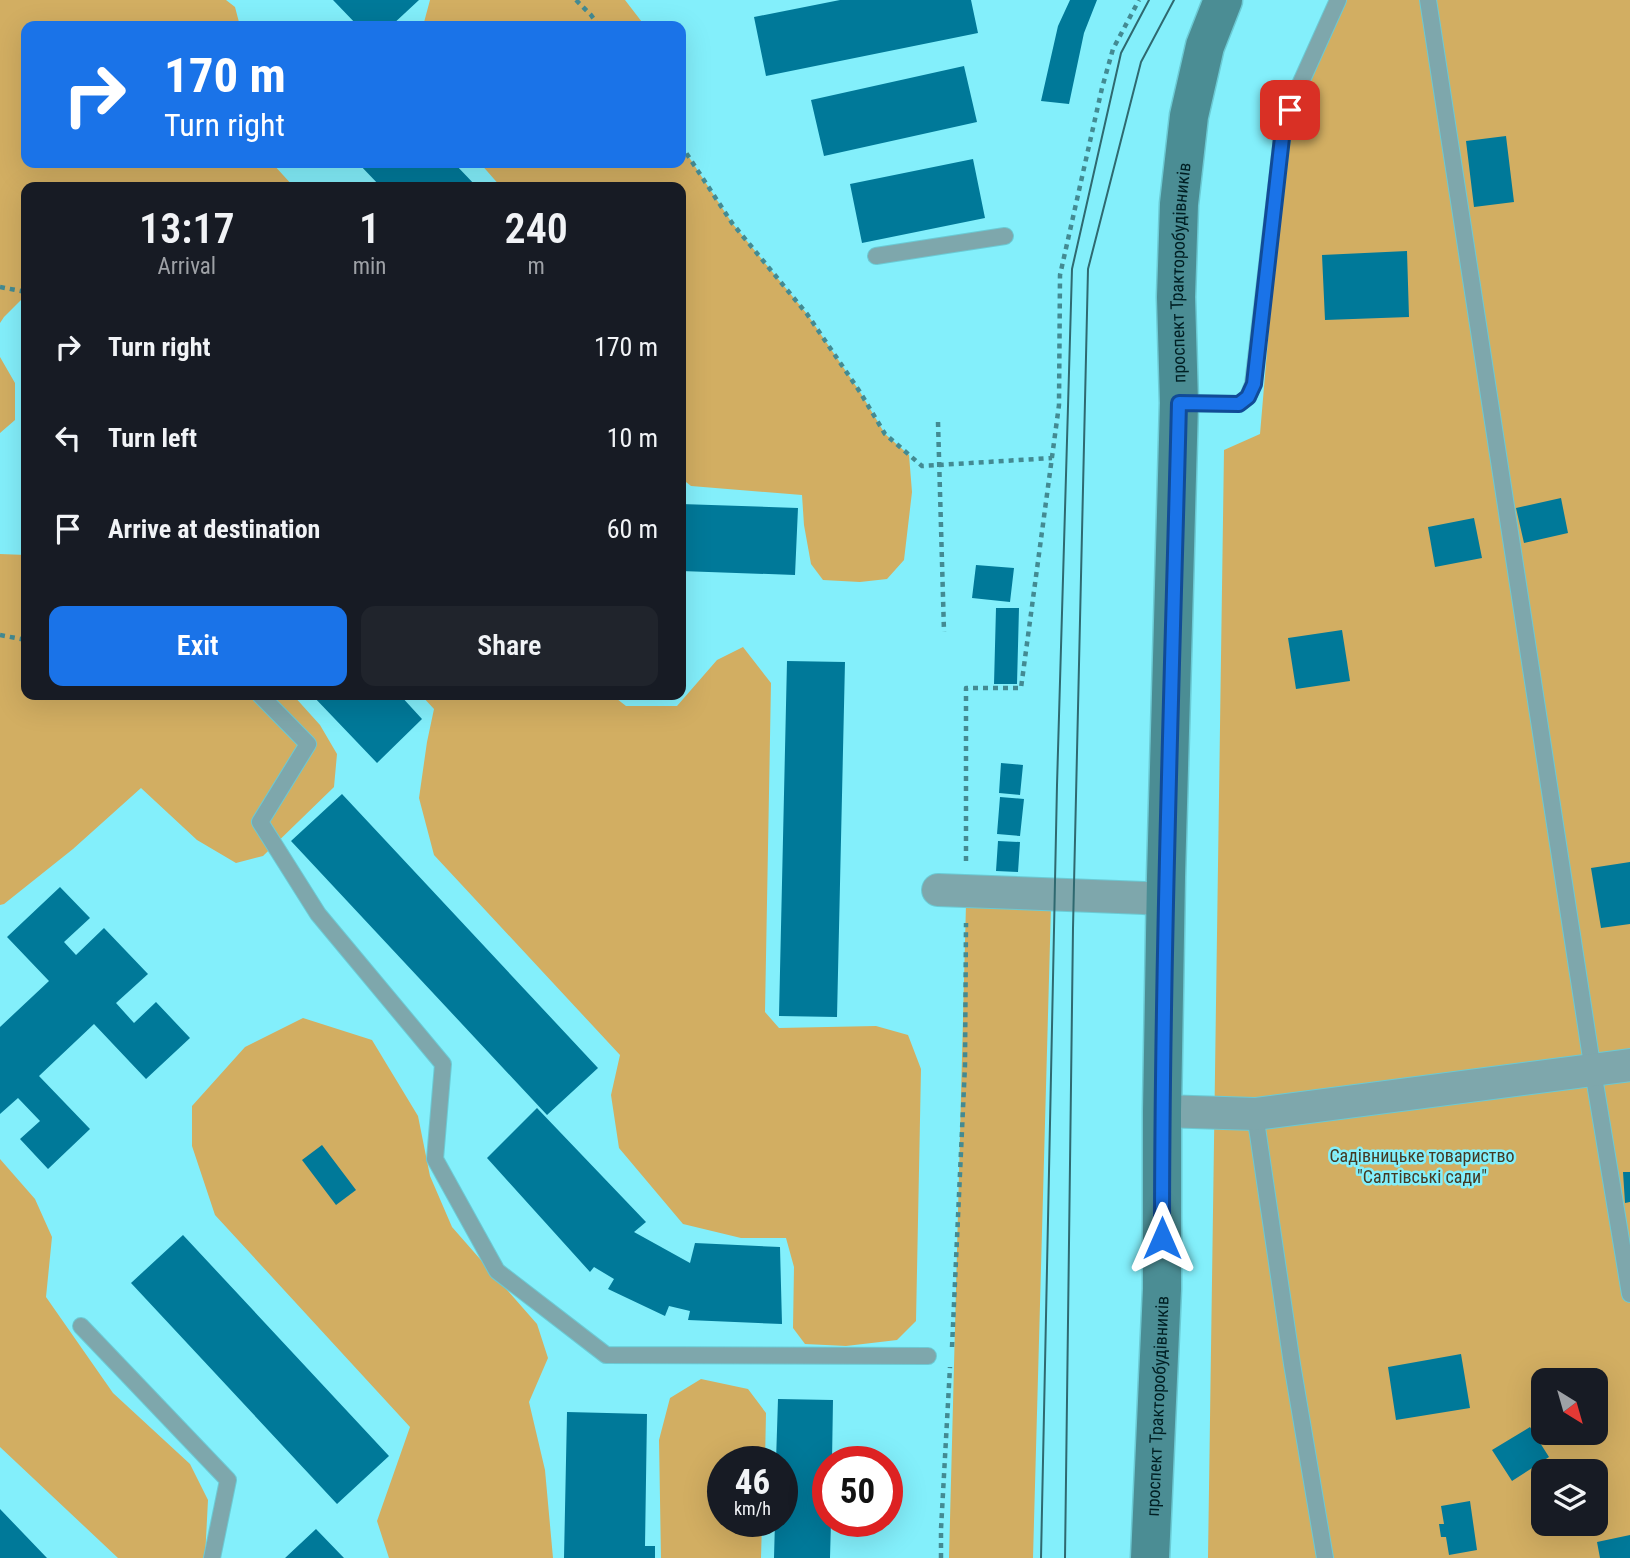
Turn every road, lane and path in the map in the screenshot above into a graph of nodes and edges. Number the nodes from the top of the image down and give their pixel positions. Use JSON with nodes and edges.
{"nodes":[{"id":1,"x":576,"y":0,"type":"edge"},
{"id":2,"x":1139,"y":0,"type":"edge"},
{"id":3,"x":1223,"y":0,"type":"edge"},
{"id":4,"x":1338,"y":0,"type":"edge"},
{"id":5,"x":1428,"y":0,"type":"edge"},
{"id":6,"x":595,"y":21,"type":"edge"},
{"id":7,"x":686,"y":153,"type":"edge"},
{"id":8,"x":1004,"y":236,"type":"dead end"},
{"id":9,"x":876,"y":256,"type":"dead end"},
{"id":10,"x":0,"y":286,"type":"edge"},
{"id":11,"x":21,"y":291,"type":"edge"},
{"id":12,"x":1179,"y":403,"type":"junction"},
{"id":13,"x":937,"y":422,"type":"dead end"},
{"id":14,"x":1052,"y":458,"type":"junction"},
{"id":15,"x":938,"y":466,"type":"junction"},
{"id":16,"x":944,"y":632,"type":"dead end"},
{"id":17,"x":0,"y":635,"type":"edge"},
{"id":18,"x":21,"y":639,"type":"edge"},
{"id":19,"x":265,"y":700,"type":"edge"},
{"id":20,"x":952,"y":890,"type":"junction"},
{"id":21,"x":1165,"y":900,"type":"junction"},
{"id":22,"x":1630,"y":1065,"type":"edge"},
{"id":23,"x":1593,"y":1070,"type":"junction"},
{"id":24,"x":1161,"y":1111,"type":"junction"},
{"id":25,"x":1255,"y":1114,"type":"junction"},
{"id":26,"x":1630,"y":1293,"type":"edge"},
{"id":27,"x":81,"y":1326,"type":"dead end"},
{"id":28,"x":951,"y":1350,"type":"dead end"},
{"id":29,"x":928,"y":1356,"type":"dead end"},
{"id":30,"x":951,"y":1364,"type":"dead end"},
{"id":31,"x":212,"y":1558,"type":"edge"},
{"id":32,"x":941,"y":1558,"type":"edge"},
{"id":33,"x":1150,"y":1558,"type":"edge"},
{"id":34,"x":1325,"y":1558,"type":"edge"}],
"edges":[{"from":1,"to":6,"type":"path"},
{"from":2,"to":14,"type":"path"},
{"from":3,"to":12,"type":"main road","name":"проспект Тракторобудівників"},
{"from":4,"to":12,"type":"lane"},
{"from":5,"to":23,"type":"lane"},
{"from":7,"to":15,"type":"path"},
{"from":8,"to":9,"type":"lane"},
{"from":10,"to":11,"type":"path"},
{"from":12,"to":21,"type":"main road","name":"проспект Тракторобудівників"},
{"from":13,"to":15,"type":"path"},
{"from":14,"to":15,"type":"path"},
{"from":14,"to":20,"type":"path"},
{"from":15,"to":16,"type":"path"},
{"from":17,"to":18,"type":"path"},
{"from":19,"to":29,"type":"lane"},
{"from":20,"to":21,"type":"street"},
{"from":20,"to":28,"type":"path"},
{"from":21,"to":24,"type":"main road","name":"проспект Тракторобудівників"},
{"from":22,"to":23,"type":"street"},
{"from":23,"to":25,"type":"street"},
{"from":23,"to":26,"type":"lane"},
{"from":24,"to":25,"type":"street"},
{"from":24,"to":33,"type":"main road","name":"проспект Тракторобудівників"},
{"from":25,"to":34,"type":"lane"},
{"from":27,"to":31,"type":"lane"},
{"from":30,"to":32,"type":"path"}]}
